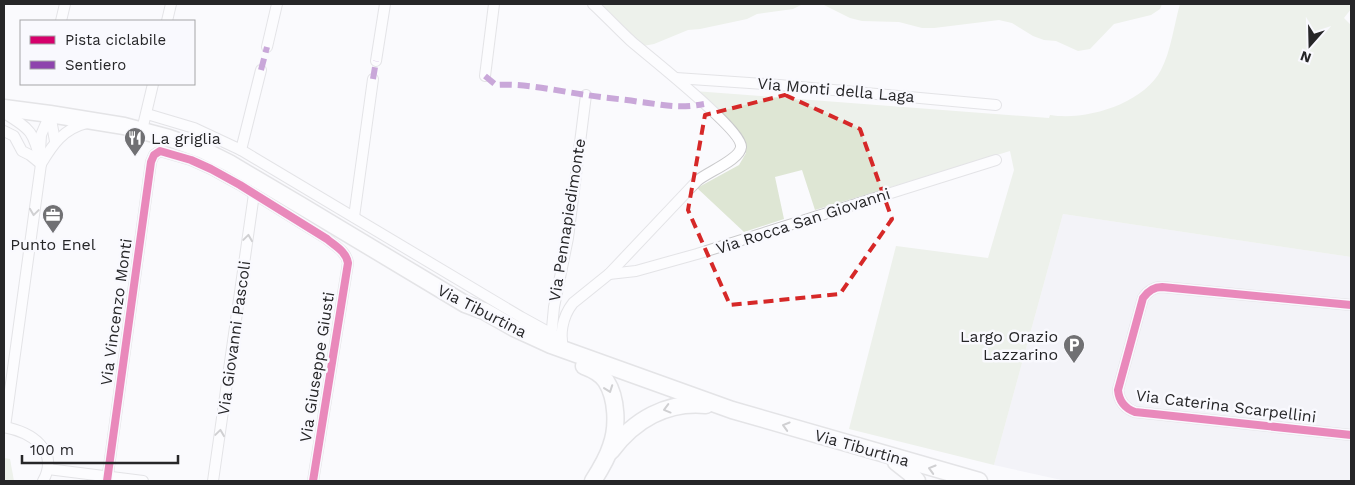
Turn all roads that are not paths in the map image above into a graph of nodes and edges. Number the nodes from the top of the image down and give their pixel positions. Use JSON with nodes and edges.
{"nodes":[{"id":1,"x":65,"y":4,"type":"edge"},
{"id":2,"x":171,"y":4,"type":"edge"},
{"id":3,"x":278,"y":4,"type":"edge"},
{"id":4,"x":385,"y":4,"type":"edge"},
{"id":5,"x":494,"y":4,"type":"edge"},
{"id":6,"x":593,"y":4,"type":"edge"},
{"id":7,"x":61,"y":20,"type":"edge"},
{"id":8,"x":167,"y":20,"type":"edge"},
{"id":9,"x":267,"y":48,"type":"dead end"},
{"id":10,"x":376,"y":61,"type":"dead end"},
{"id":11,"x":261,"y":70,"type":"dead end"},
{"id":12,"x":485,"y":76,"type":"dead end"},
{"id":13,"x":676,"y":78,"type":"junction"},
{"id":14,"x":373,"y":79,"type":"dead end"},
{"id":15,"x":153,"y":85,"type":"edge"},
{"id":16,"x":586,"y":95,"type":"dead end"},
{"id":17,"x":996,"y":105,"type":"dead end"},
{"id":18,"x":4,"y":108,"type":"edge"},
{"id":19,"x":4,"y":112,"type":"edge"},
{"id":20,"x":50,"y":114,"type":"junction"},
{"id":21,"x":147,"y":114,"type":"junction"},
{"id":22,"x":96,"y":121,"type":"junction"},
{"id":23,"x":142,"y":130,"type":"junction"},
{"id":24,"x":4,"y":131,"type":"edge"},
{"id":25,"x":55,"y":141,"type":"junction"},
{"id":26,"x":240,"y":150,"type":"junction"},
{"id":27,"x":40,"y":160,"type":"junction"},
{"id":28,"x":996,"y":160,"type":"dead end"},
{"id":29,"x":254,"y":194,"type":"junction"},
{"id":30,"x":354,"y":216,"type":"junction"},
{"id":31,"x":609,"y":274,"type":"junction"},
{"id":32,"x":465,"y":304,"type":"junction"},
{"id":33,"x":1351,"y":305,"type":"edge"},
{"id":34,"x":558,"y":344,"type":"junction"},
{"id":35,"x":732,"y":410,"type":"junction"},
{"id":36,"x":4,"y":427,"type":"edge"},
{"id":37,"x":1351,"y":435,"type":"edge"},
{"id":38,"x":883,"y":454,"type":"junction"},
{"id":39,"x":607,"y":457,"type":"junction"},
{"id":40,"x":48,"y":469,"type":"junction"},
{"id":41,"x":108,"y":479,"type":"edge"},
{"id":42,"x":43,"y":481,"type":"edge"},
{"id":43,"x":143,"y":481,"type":"edge"},
{"id":44,"x":213,"y":481,"type":"edge"},
{"id":45,"x":313,"y":481,"type":"edge"},
{"id":46,"x":593,"y":481,"type":"edge"},
{"id":47,"x":917,"y":481,"type":"edge"},
{"id":48,"x":979,"y":481,"type":"edge"}],
"edges":[{"from":1,"to":7,"type":"street"},
{"from":2,"to":8,"type":"street"},
{"from":3,"to":9,"type":"street"},
{"from":4,"to":10,"type":"street"},
{"from":5,"to":12,"type":"street"},
{"from":6,"to":13,"type":"street"},
{"from":11,"to":26,"type":"street"},
{"from":13,"to":17,"type":"street","name":"Via Monti della Laga"},
{"from":13,"to":31,"type":"street"},
{"from":14,"to":30,"type":"street"},
{"from":15,"to":21,"type":"street"},
{"from":16,"to":34,"type":"street","name":"Via Pennapiedimonte"},
{"from":18,"to":20,"type":"main road","name":"Via Tiburtina"},
{"from":19,"to":27,"type":"street"},
{"from":20,"to":22,"type":"main road","name":"Via Tiburtina"},
{"from":20,"to":25,"type":"street"},
{"from":20,"to":27,"type":"street"},
{"from":21,"to":23,"type":"street"},
{"from":21,"to":26,"type":"street"},
{"from":22,"to":23,"type":"main road","name":"Via Tiburtina"},
{"from":22,"to":25,"type":"street"},
{"from":23,"to":32,"type":"main road","name":"Via Tiburtina"},
{"from":24,"to":27,"type":"street"},
{"from":25,"to":27,"type":"street"},
{"from":26,"to":30,"type":"street"},
{"from":27,"to":36,"type":"street","one_way":true},
{"from":28,"to":31,"type":"street","name":"Via Rocca San Giovanni"},
{"from":29,"to":41,"type":"street","name":"Via Vincenzo Monti"},
{"from":44,"to":29,"type":"street","name":"Via Giovanni Pascoli","one_way":true},
{"from":29,"to":45,"type":"street","name":"Via Giuseppe Giusti"},
{"from":30,"to":34,"type":"street"},
{"from":31,"to":34,"type":"street"},
{"from":32,"to":34,"type":"main road","name":"Via Tiburtina"},
{"from":32,"to":39,"type":"main road","one_way":true},
{"from":33,"to":37,"type":"street","name":"Via Caterina Scarpellini"},
{"from":34,"to":35,"type":"main road","name":"Via Tiburtina"},
{"from":38,"to":35,"type":"main road","name":"Via Tiburtina","one_way":true},
{"from":35,"to":39,"type":"main road","one_way":true},
{"from":36,"to":40,"type":"street"},
{"from":38,"to":47,"type":"main road"},
{"from":48,"to":38,"type":"main road","name":"Via Tiburtina","one_way":true},
{"from":39,"to":46,"type":"main road"},
{"from":40,"to":41,"type":"street"},
{"from":40,"to":42,"type":"street"},
{"from":41,"to":43,"type":"street"}]}
